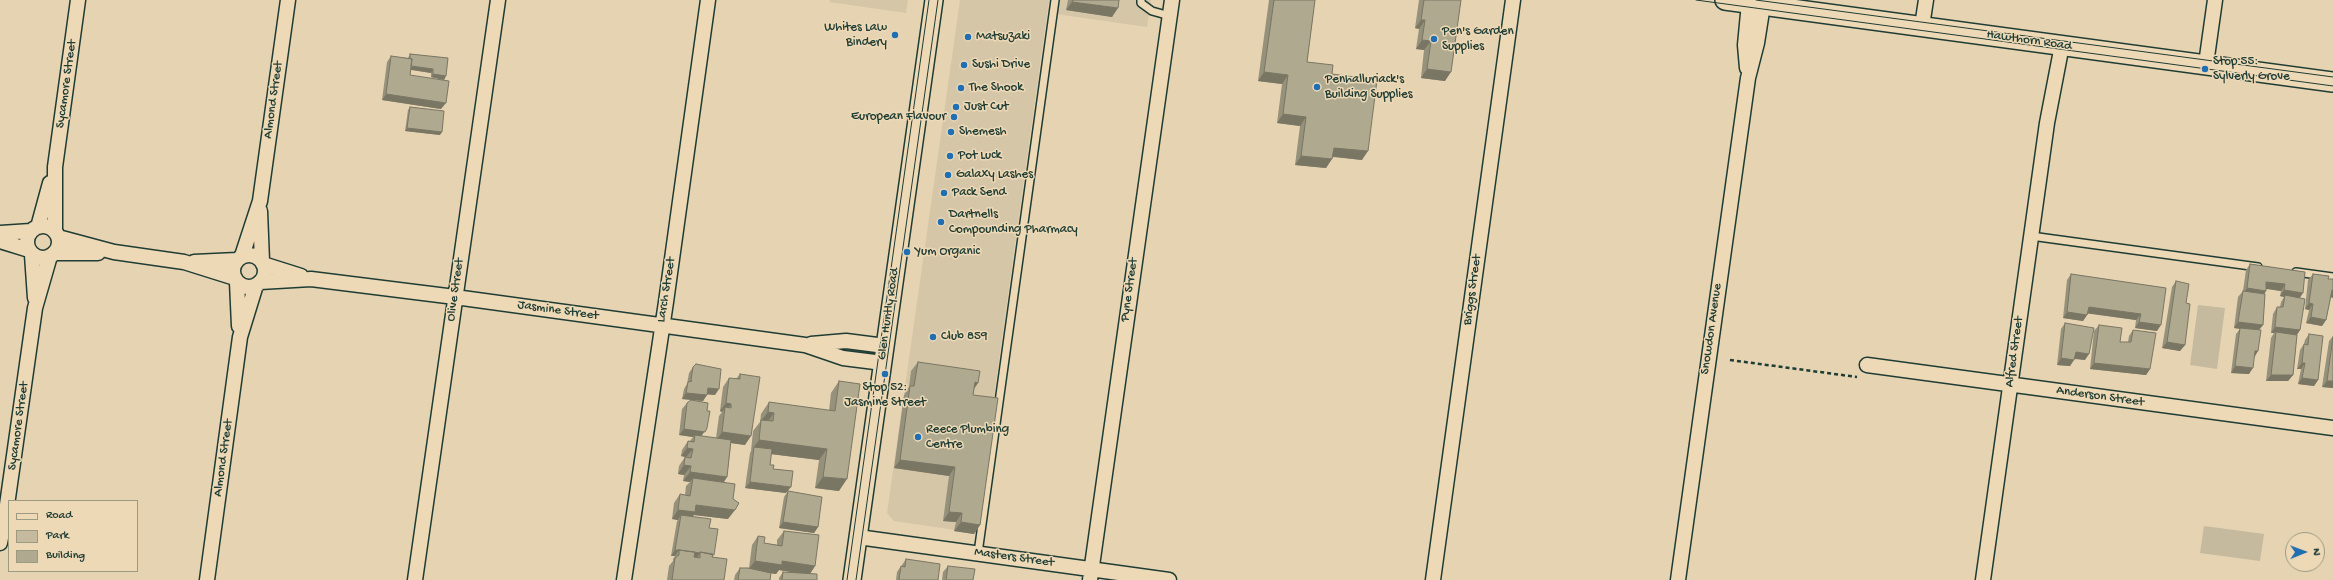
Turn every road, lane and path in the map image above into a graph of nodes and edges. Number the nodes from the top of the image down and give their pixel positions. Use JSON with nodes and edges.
{"nodes":[{"id":1,"x":78,"y":0,"type":"edge"},
{"id":2,"x":288,"y":0,"type":"edge"},
{"id":3,"x":498,"y":0,"type":"edge"},
{"id":4,"x":708,"y":0,"type":"edge"},
{"id":5,"x":934,"y":0,"type":"edge"},
{"id":6,"x":1055,"y":0,"type":"edge"},
{"id":7,"x":1141,"y":0,"type":"edge"},
{"id":8,"x":1172,"y":0,"type":"edge"},
{"id":9,"x":1513,"y":0,"type":"edge"},
{"id":10,"x":1725,"y":0,"type":"edge"},
{"id":11,"x":1926,"y":0,"type":"edge"},
{"id":12,"x":2215,"y":0,"type":"edge"},
{"id":13,"x":1756,"y":4,"type":"junction"},
{"id":14,"x":1170,"y":16,"type":"junction"},
{"id":15,"x":1922,"y":26,"type":"junction"},
{"id":16,"x":2058,"y":44,"type":"junction"},
{"id":17,"x":2206,"y":64,"type":"junction"},
{"id":18,"x":2333,"y":82,"type":"edge"},
{"id":19,"x":55,"y":167,"type":"junction"},
{"id":20,"x":260,"y":201,"type":"junction"},
{"id":21,"x":34,"y":229,"type":"junction"},
{"id":22,"x":0,"y":233,"type":"edge"},
{"id":23,"x":56,"y":234,"type":"junction"},
{"id":24,"x":2031,"y":236,"type":"junction"},
{"id":25,"x":0,"y":241,"type":"edge"},
{"id":26,"x":30,"y":252,"type":"junction"},
{"id":27,"x":114,"y":252,"type":"junction"},
{"id":28,"x":52,"y":255,"type":"junction"},
{"id":29,"x":239,"y":258,"type":"junction"},
{"id":30,"x":184,"y":262,"type":"junction"},
{"id":31,"x":262,"y":263,"type":"junction"},
{"id":32,"x":2270,"y":269,"type":"edge"},
{"id":33,"x":2286,"y":271,"type":"edge"},
{"id":34,"x":2333,"y":277,"type":"edge"},
{"id":35,"x":311,"y":279,"type":"junction"},
{"id":36,"x":236,"y":280,"type":"junction"},
{"id":37,"x":258,"y":283,"type":"junction"},
{"id":38,"x":455,"y":297,"type":"junction"},
{"id":39,"x":35,"y":308,"type":"junction"},
{"id":40,"x":662,"y":325,"type":"junction"},
{"id":41,"x":240,"y":337,"type":"junction"},
{"id":42,"x":805,"y":345,"type":"junction"},
{"id":43,"x":885,"y":346,"type":"junction"},
{"id":44,"x":1730,"y":360,"type":"dead end"},
{"id":45,"x":883,"y":363,"type":"junction"},
{"id":46,"x":1867,"y":365,"type":"dead end"},
{"id":47,"x":1857,"y":377,"type":"dead end"},
{"id":48,"x":2010,"y":385,"type":"junction"},
{"id":49,"x":2333,"y":428,"type":"edge"},
{"id":50,"x":858,"y":537,"type":"junction"},
{"id":51,"x":0,"y":543,"type":"edge"},
{"id":52,"x":978,"y":553,"type":"junction"},
{"id":53,"x":1091,"y":575,"type":"edge"},
{"id":54,"x":207,"y":580,"type":"edge"},
{"id":55,"x":415,"y":580,"type":"edge"},
{"id":56,"x":624,"y":580,"type":"edge"},
{"id":57,"x":852,"y":580,"type":"edge"},
{"id":58,"x":1170,"y":580,"type":"edge"},
{"id":59,"x":1434,"y":580,"type":"edge"},
{"id":60,"x":1678,"y":580,"type":"edge"},
{"id":61,"x":1983,"y":580,"type":"edge"}],
"edges":[{"from":1,"to":19,"type":"street","name":"Sycamore Street"},
{"from":2,"to":20,"type":"street","name":"Almond Street"},
{"from":3,"to":38,"type":"street","name":"Olive Street"},
{"from":4,"to":40,"type":"street","name":"Larch Street"},
{"from":5,"to":43,"type":"street","name":"Glen Huntly Road"},
{"from":6,"to":52,"type":"lane"},
{"from":7,"to":14,"type":"lane"},
{"from":8,"to":14,"type":"street","name":"Pyne Street"},
{"from":9,"to":59,"type":"street","name":"Briggs Street"},
{"from":10,"to":13,"type":"main road","name":"Hawthorn Road"},
{"from":11,"to":15,"type":"street"},
{"from":12,"to":17,"type":"street"},
{"from":13,"to":15,"type":"main road","name":"Hawthorn Road"},
{"from":13,"to":60,"type":"street","name":"Snowdon Avenue"},
{"from":14,"to":53,"type":"street","name":"Pyne Street"},
{"from":15,"to":16,"type":"main road","name":"Hawthorn Road"},
{"from":16,"to":17,"type":"main road","name":"Hawthorn Road"},
{"from":16,"to":24,"type":"street","name":"Alfred Street"},
{"from":17,"to":18,"type":"main road","name":"Hawthorn Road"},
{"from":19,"to":21,"type":"street","name":"Sycamore Street"},
{"from":19,"to":23,"type":"street","name":"Sycamore Street"},
{"from":20,"to":29,"type":"street","name":"Almond Street"},
{"from":20,"to":31,"type":"street","name":"Almond Street"},
{"from":21,"to":22,"type":"street"},
{"from":21,"to":23,"type":"street"},
{"from":21,"to":26,"type":"street"},
{"from":23,"to":27,"type":"street"},
{"from":23,"to":28,"type":"street"},
{"from":24,"to":32,"type":"lane"},
{"from":24,"to":48,"type":"street","name":"Alfred Street"},
{"from":25,"to":26,"type":"street"},
{"from":26,"to":28,"type":"street"},
{"from":26,"to":39,"type":"street","name":"Sycamore Street"},
{"from":27,"to":28,"type":"street"},
{"from":27,"to":30,"type":"street"},
{"from":28,"to":39,"type":"street","name":"Sycamore Street"},
{"from":29,"to":30,"type":"street"},
{"from":29,"to":31,"type":"street"},
{"from":29,"to":36,"type":"street"},
{"from":30,"to":36,"type":"street"},
{"from":31,"to":35,"type":"street","name":"Jasmine Street"},
{"from":31,"to":37,"type":"street"},
{"from":33,"to":34,"type":"lane"},
{"from":35,"to":37,"type":"street","name":"Jasmine Street"},
{"from":35,"to":38,"type":"street","name":"Jasmine Street"},
{"from":36,"to":37,"type":"street"},
{"from":36,"to":41,"type":"street","name":"Almond Street"},
{"from":37,"to":41,"type":"street","name":"Almond Street"},
{"from":38,"to":40,"type":"street","name":"Jasmine Street"},
{"from":38,"to":55,"type":"street","name":"Olive Street"},
{"from":39,"to":51,"type":"street","name":"Sycamore Street"},
{"from":40,"to":42,"type":"street","name":"Jasmine Street"},
{"from":40,"to":56,"type":"street","name":"Larch Street"},
{"from":41,"to":54,"type":"street","name":"Almond Street"},
{"from":42,"to":43,"type":"street","name":"Jasmine Street"},
{"from":42,"to":45,"type":"street","name":"Jasmine Street"},
{"from":43,"to":45,"type":"street","name":"Glen Huntly Road"},
{"from":44,"to":47,"type":"path"},
{"from":45,"to":50,"type":"street","name":"Glen Huntly Road"},
{"from":46,"to":48,"type":"street","name":"Anderson Street"},
{"from":48,"to":49,"type":"street","name":"Anderson Street"},
{"from":48,"to":61,"type":"street","name":"Alfred Street"},
{"from":50,"to":52,"type":"street","name":"Masters Street"},
{"from":50,"to":57,"type":"street","name":"Glen Huntly Road"},
{"from":52,"to":53,"type":"street","name":"Masters Street"},
{"from":53,"to":58,"type":"street","name":"Masters Street"}]}
